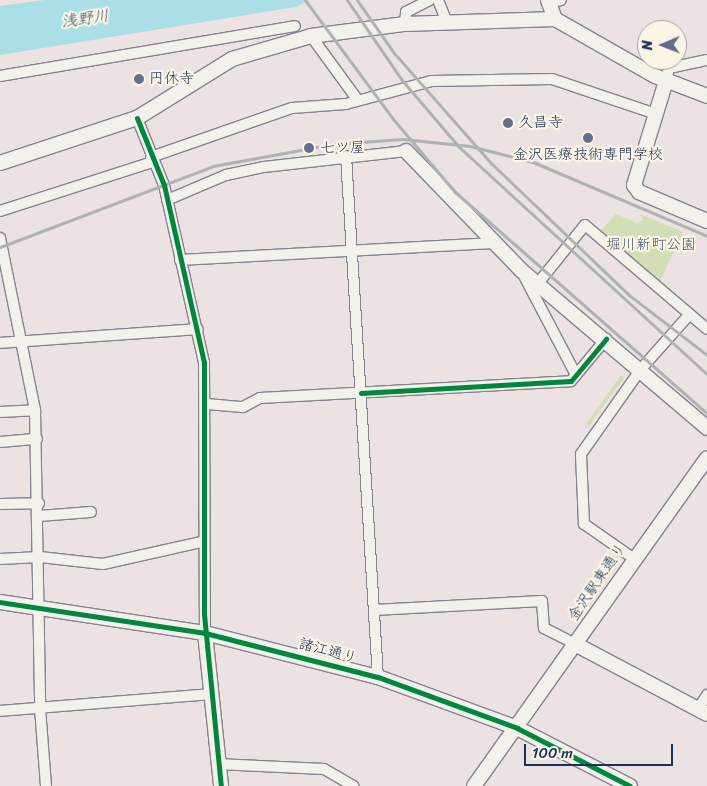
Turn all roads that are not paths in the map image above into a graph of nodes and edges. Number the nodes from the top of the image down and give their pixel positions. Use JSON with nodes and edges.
{"nodes":[{"id":1,"x":430,"y":0,"type":"edge"},
{"id":2,"x":438,"y":0,"type":"edge"},
{"id":3,"x":553,"y":1,"type":"edge"},
{"id":4,"x":555,"y":19,"type":"junction"},
{"id":5,"x":447,"y":22,"type":"junction"},
{"id":6,"x":405,"y":24,"type":"junction"},
{"id":7,"x":295,"y":26,"type":"dead end"},
{"id":8,"x":314,"y":36,"type":"junction"},
{"id":9,"x":707,"y":60,"type":"edge"},
{"id":10,"x":0,"y":76,"type":"edge"},
{"id":11,"x":666,"y":81,"type":"junction"},
{"id":12,"x":707,"y":96,"type":"edge"},
{"id":13,"x":357,"y":98,"type":"junction"},
{"id":14,"x":656,"y":114,"type":"junction"},
{"id":15,"x":137,"y":118,"type":"junction"},
{"id":16,"x":406,"y":151,"type":"joint"},
{"id":17,"x":346,"y":156,"type":"junction"},
{"id":18,"x":152,"y":159,"type":"junction"},
{"id":19,"x":0,"y":163,"type":"edge"},
{"id":20,"x":167,"y":200,"type":"junction"},
{"id":21,"x":0,"y":211,"type":"edge"},
{"id":22,"x":707,"y":221,"type":"edge"},
{"id":23,"x":0,"y":238,"type":"edge"},
{"id":24,"x":494,"y":243,"type":"junction"},
{"id":25,"x":352,"y":252,"type":"junction"},
{"id":26,"x":180,"y":260,"type":"junction"},
{"id":27,"x":521,"y":270,"type":"junction"},
{"id":28,"x":539,"y":282,"type":"junction"},
{"id":29,"x":688,"y":316,"type":"junction"},
{"id":30,"x":198,"y":329,"type":"junction"},
{"id":31,"x":707,"y":329,"type":"edge"},
{"id":32,"x":606,"y":339,"type":"junction"},
{"id":33,"x":20,"y":341,"type":"junction"},
{"id":34,"x":0,"y":343,"type":"edge"},
{"id":35,"x":641,"y":369,"type":"junction"},
{"id":36,"x":576,"y":375,"type":"junction"},
{"id":37,"x":361,"y":393,"type":"junction"},
{"id":38,"x":206,"y":404,"type":"junction"},
{"id":39,"x":35,"y":410,"type":"junction"},
{"id":40,"x":0,"y":412,"type":"edge"},
{"id":41,"x":707,"y":428,"type":"edge"},
{"id":42,"x":37,"y":440,"type":"junction"},
{"id":43,"x":0,"y":442,"type":"edge"},
{"id":44,"x":707,"y":458,"type":"edge"},
{"id":45,"x":39,"y":503,"type":"junction"},
{"id":46,"x":0,"y":504,"type":"edge"},
{"id":47,"x":91,"y":512,"type":"dead end"},
{"id":48,"x":40,"y":516,"type":"junction"},
{"id":49,"x":201,"y":542,"type":"junction"},
{"id":50,"x":40,"y":557,"type":"junction"},
{"id":51,"x":633,"y":558,"type":"junction"},
{"id":52,"x":0,"y":560,"type":"edge"},
{"id":53,"x":0,"y":602,"type":"edge"},
{"id":54,"x":38,"y":607,"type":"junction"},
{"id":55,"x":374,"y":610,"type":"junction"},
{"id":56,"x":205,"y":633,"type":"junction"},
{"id":57,"x":575,"y":644,"type":"junction"},
{"id":58,"x":378,"y":678,"type":"junction"},
{"id":59,"x":210,"y":694,"type":"junction"},
{"id":60,"x":707,"y":695,"type":"edge"},
{"id":61,"x":40,"y":708,"type":"junction"},
{"id":62,"x":0,"y":711,"type":"edge"},
{"id":63,"x":702,"y":711,"type":"edge"},
{"id":64,"x":517,"y":728,"type":"junction"},
{"id":65,"x":217,"y":764,"type":"junction"},
{"id":66,"x":46,"y":786,"type":"edge"},
{"id":67,"x":221,"y":786,"type":"edge"},
{"id":68,"x":353,"y":786,"type":"edge"},
{"id":69,"x":474,"y":786,"type":"edge"},
{"id":70,"x":630,"y":786,"type":"edge"}],
"edges":[{"from":1,"to":6,"type":"street"},
{"from":2,"to":5,"type":"street"},
{"from":3,"to":4,"type":"street"},
{"from":4,"to":5,"type":"street"},
{"from":4,"to":11,"type":"street"},
{"from":5,"to":6,"type":"street"},
{"from":6,"to":8,"type":"street"},
{"from":7,"to":10,"type":"street"},
{"from":8,"to":13,"type":"street"},
{"from":8,"to":15,"type":"street"},
{"from":9,"to":11,"type":"street"},
{"from":11,"to":12,"type":"street"},
{"from":11,"to":14,"type":"street"},
{"from":13,"to":14,"type":"street"},
{"from":13,"to":18,"type":"street"},
{"from":14,"to":22,"type":"street"},
{"from":15,"to":18,"type":"street"},
{"from":15,"to":19,"type":"street"},
{"from":16,"to":17,"type":"street"},
{"from":16,"to":24,"type":"street"},
{"from":17,"to":20,"type":"street"},
{"from":17,"to":25,"type":"street"},
{"from":18,"to":20,"type":"street"},
{"from":18,"to":21,"type":"street"},
{"from":20,"to":26,"type":"street"},
{"from":23,"to":33,"type":"street"},
{"from":24,"to":25,"type":"street"},
{"from":24,"to":27,"type":"street"},
{"from":25,"to":26,"type":"street"},
{"from":25,"to":37,"type":"street"},
{"from":26,"to":30,"type":"street"},
{"from":27,"to":28,"type":"street"},
{"from":27,"to":36,"type":"street"},
{"from":28,"to":29,"type":"street"},
{"from":28,"to":32,"type":"street"},
{"from":29,"to":31,"type":"street"},
{"from":29,"to":35,"type":"street"},
{"from":30,"to":33,"type":"street"},
{"from":30,"to":38,"type":"street"},
{"from":32,"to":35,"type":"street"},
{"from":32,"to":36,"type":"street"},
{"from":33,"to":34,"type":"street"},
{"from":33,"to":39,"type":"street"},
{"from":35,"to":41,"type":"street"},
{"from":35,"to":51,"type":"street"},
{"from":36,"to":37,"type":"street"},
{"from":37,"to":38,"type":"street"},
{"from":37,"to":55,"type":"street"},
{"from":38,"to":49,"type":"street"},
{"from":39,"to":40,"type":"street"},
{"from":39,"to":42,"type":"street"},
{"from":42,"to":43,"type":"street"},
{"from":42,"to":45,"type":"street"},
{"from":44,"to":51,"type":"street","name":"金沢駅東通り"},
{"from":45,"to":46,"type":"street"},
{"from":45,"to":48,"type":"street"},
{"from":47,"to":48,"type":"street"},
{"from":48,"to":50,"type":"street"},
{"from":49,"to":50,"type":"street"},
{"from":49,"to":56,"type":"street"},
{"from":50,"to":52,"type":"street"},
{"from":50,"to":54,"type":"street"},
{"from":51,"to":57,"type":"street","name":"金沢駅東通り"},
{"from":53,"to":54,"type":"street","name":"諸江通り"},
{"from":54,"to":56,"type":"street","name":"諸江通り"},
{"from":54,"to":61,"type":"street"},
{"from":55,"to":57,"type":"street"},
{"from":55,"to":58,"type":"street"},
{"from":56,"to":58,"type":"street","name":"諸江通り"},
{"from":56,"to":59,"type":"street"},
{"from":57,"to":63,"type":"street"},
{"from":57,"to":64,"type":"street","name":"金沢駅東通り"},
{"from":58,"to":64,"type":"street","name":"諸江通り"},
{"from":59,"to":61,"type":"street"},
{"from":59,"to":65,"type":"street"},
{"from":60,"to":63,"type":"street"},
{"from":61,"to":62,"type":"street"},
{"from":61,"to":66,"type":"street"},
{"from":64,"to":69,"type":"street","name":"金沢駅東通り"},
{"from":64,"to":70,"type":"street","name":"諸江通り"},
{"from":65,"to":67,"type":"street"},
{"from":65,"to":68,"type":"street"}]}
